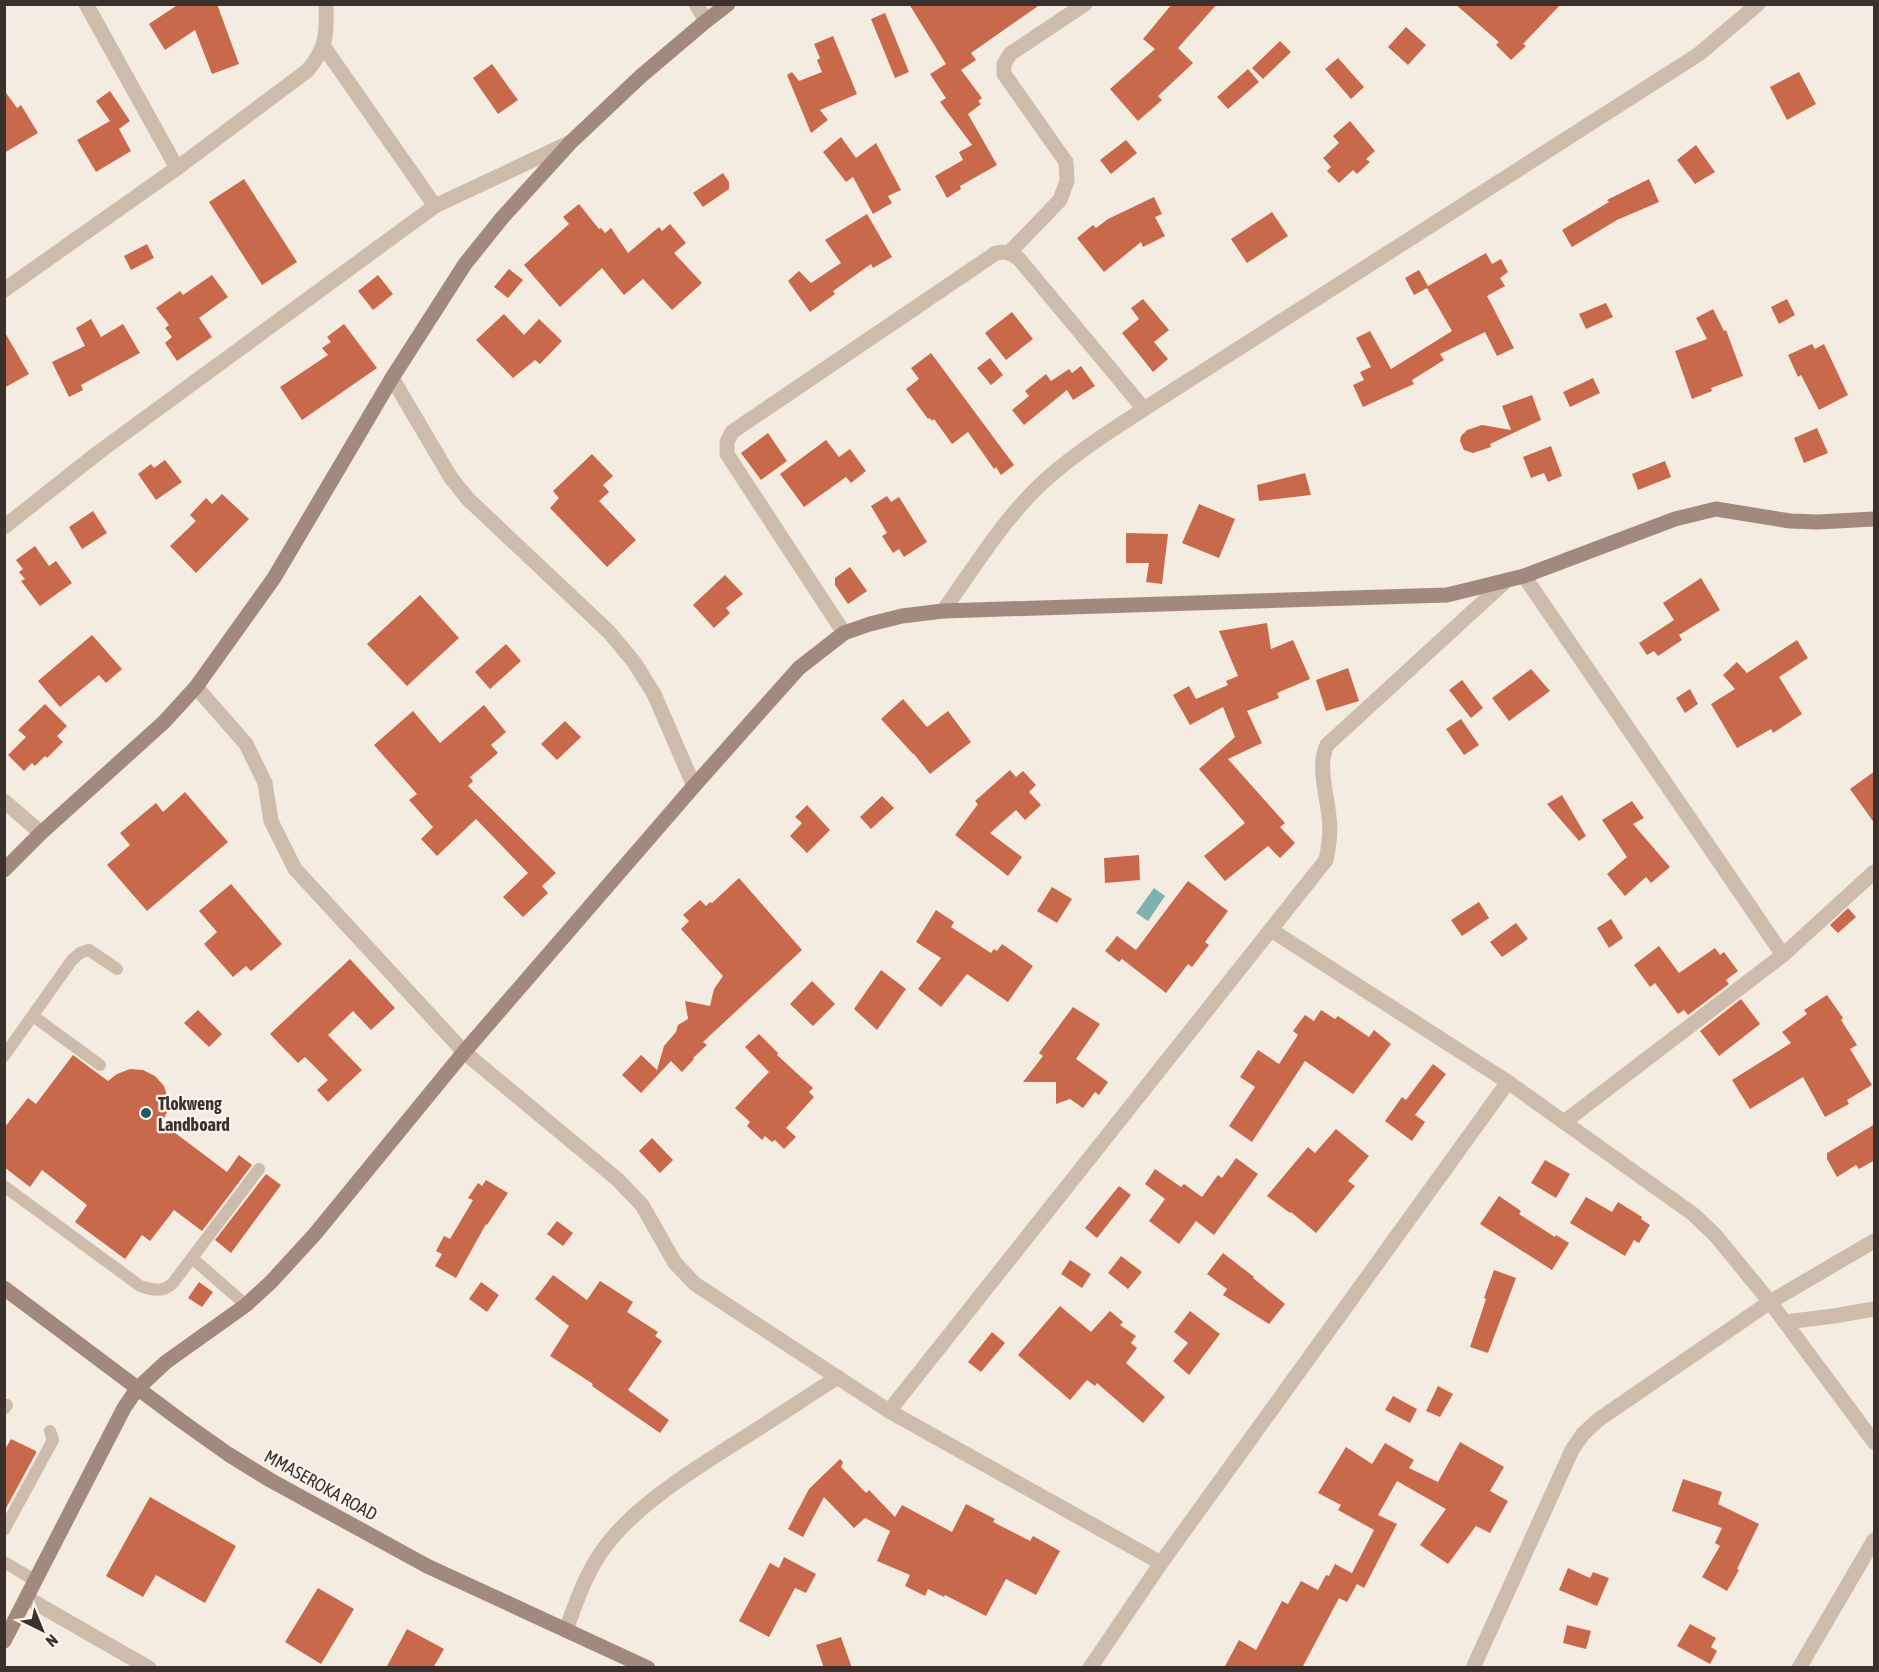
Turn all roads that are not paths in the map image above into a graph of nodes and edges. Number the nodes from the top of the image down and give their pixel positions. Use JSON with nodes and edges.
{"nodes":[{"id":1,"x":86,"y":4,"type":"edge"},
{"id":2,"x":326,"y":4,"type":"edge"},
{"id":3,"x":696,"y":4,"type":"edge"},
{"id":4,"x":728,"y":4,"type":"edge"},
{"id":5,"x":1085,"y":4,"type":"edge"},
{"id":6,"x":1758,"y":4,"type":"edge"},
{"id":7,"x":706,"y":21,"type":"junction"},
{"id":8,"x":324,"y":47,"type":"junction"},
{"id":9,"x":571,"y":142,"type":"junction"},
{"id":10,"x":177,"y":168,"type":"junction"},
{"id":11,"x":435,"y":206,"type":"junction"},
{"id":12,"x":1009,"y":253,"type":"junction"},
{"id":13,"x":4,"y":290,"type":"edge"},
{"id":14,"x":392,"y":378,"type":"junction"},
{"id":15,"x":1144,"y":409,"type":"junction"},
{"id":16,"x":1875,"y":519,"type":"edge"},
{"id":17,"x":4,"y":527,"type":"edge"},
{"id":18,"x":1524,"y":576,"type":"junction"},
{"id":19,"x":1507,"y":580,"type":"junction"},
{"id":20,"x":943,"y":611,"type":"junction"},
{"id":21,"x":844,"y":633,"type":"junction"},
{"id":22,"x":195,"y":687,"type":"junction"},
{"id":23,"x":694,"y":786,"type":"junction"},
{"id":24,"x":4,"y":801,"type":"edge"},
{"id":25,"x":41,"y":833,"type":"junction"},
{"id":26,"x":4,"y":870,"type":"edge"},
{"id":27,"x":1875,"y":872,"type":"edge"},
{"id":28,"x":1271,"y":930,"type":"junction"},
{"id":29,"x":1783,"y":955,"type":"junction"},
{"id":30,"x":117,"y":969,"type":"dead end"},
{"id":31,"x":33,"y":1017,"type":"junction"},
{"id":32,"x":464,"y":1052,"type":"junction"},
{"id":33,"x":4,"y":1056,"type":"edge"},
{"id":34,"x":100,"y":1065,"type":"dead end"},
{"id":35,"x":1508,"y":1082,"type":"junction"},
{"id":36,"x":1564,"y":1122,"type":"junction"},
{"id":37,"x":259,"y":1168,"type":"dead end"},
{"id":38,"x":4,"y":1186,"type":"edge"},
{"id":39,"x":1875,"y":1242,"type":"edge"},
{"id":40,"x":192,"y":1258,"type":"junction"},
{"id":41,"x":4,"y":1288,"type":"edge"},
{"id":42,"x":1770,"y":1302,"type":"junction"},
{"id":43,"x":246,"y":1305,"type":"junction"},
{"id":44,"x":1875,"y":1309,"type":"edge"},
{"id":45,"x":1785,"y":1322,"type":"junction"},
{"id":46,"x":838,"y":1377,"type":"junction"},
{"id":47,"x":137,"y":1389,"type":"junction"},
{"id":48,"x":889,"y":1411,"type":"junction"},
{"id":49,"x":50,"y":1431,"type":"dead end"},
{"id":50,"x":1875,"y":1442,"type":"edge"},
{"id":51,"x":4,"y":1530,"type":"edge"},
{"id":52,"x":1875,"y":1540,"type":"edge"},
{"id":53,"x":4,"y":1562,"type":"edge"},
{"id":54,"x":1161,"y":1563,"type":"junction"},
{"id":55,"x":36,"y":1581,"type":"junction"},
{"id":56,"x":27,"y":1598,"type":"junction"},
{"id":57,"x":566,"y":1630,"type":"junction"},
{"id":58,"x":4,"y":1641,"type":"edge"},
{"id":59,"x":149,"y":1668,"type":"edge"},
{"id":60,"x":648,"y":1668,"type":"edge"},
{"id":61,"x":1090,"y":1668,"type":"edge"},
{"id":62,"x":1473,"y":1668,"type":"edge"},
{"id":63,"x":1799,"y":1668,"type":"edge"}],
"edges":[{"from":1,"to":10,"type":"street"},
{"from":2,"to":8,"type":"street"},
{"from":3,"to":7,"type":"street"},
{"from":4,"to":7,"type":"street"},
{"from":5,"to":12,"type":"street"},
{"from":6,"to":15,"type":"street"},
{"from":7,"to":9,"type":"street"},
{"from":8,"to":10,"type":"street"},
{"from":8,"to":11,"type":"street"},
{"from":9,"to":11,"type":"street"},
{"from":9,"to":14,"type":"street"},
{"from":10,"to":13,"type":"street"},
{"from":11,"to":17,"type":"street"},
{"from":12,"to":15,"type":"street"},
{"from":12,"to":21,"type":"street"},
{"from":14,"to":22,"type":"street"},
{"from":14,"to":23,"type":"street"},
{"from":15,"to":20,"type":"street"},
{"from":16,"to":18,"type":"street"},
{"from":18,"to":19,"type":"street"},
{"from":18,"to":29,"type":"street"},
{"from":19,"to":20,"type":"street"},
{"from":19,"to":28,"type":"street"},
{"from":20,"to":21,"type":"street"},
{"from":21,"to":23,"type":"street"},
{"from":22,"to":25,"type":"street"},
{"from":22,"to":32,"type":"street"},
{"from":23,"to":32,"type":"street"},
{"from":24,"to":25,"type":"street"},
{"from":25,"to":26,"type":"street"},
{"from":27,"to":29,"type":"street"},
{"from":28,"to":35,"type":"street"},
{"from":28,"to":48,"type":"street"},
{"from":29,"to":36,"type":"street"},
{"from":30,"to":31,"type":"lane"},
{"from":31,"to":33,"type":"lane"},
{"from":31,"to":34,"type":"lane"},
{"from":32,"to":43,"type":"street"},
{"from":32,"to":46,"type":"street"},
{"from":35,"to":36,"type":"street"},
{"from":35,"to":54,"type":"street"},
{"from":36,"to":42,"type":"street"},
{"from":37,"to":40,"type":"lane"},
{"from":38,"to":40,"type":"lane"},
{"from":39,"to":42,"type":"street"},
{"from":40,"to":43,"type":"lane"},
{"from":41,"to":47,"type":"street","name":"MMASEROKA ROAD"},
{"from":42,"to":45,"type":"street"},
{"from":42,"to":62,"type":"street"},
{"from":43,"to":47,"type":"street"},
{"from":44,"to":45,"type":"street"},
{"from":45,"to":50,"type":"street"},
{"from":46,"to":48,"type":"street"},
{"from":46,"to":57,"type":"street"},
{"from":47,"to":55,"type":"street"},
{"from":47,"to":57,"type":"street","name":"MMASEROKA ROAD"},
{"from":48,"to":54,"type":"street"},
{"from":49,"to":51,"type":"lane"},
{"from":52,"to":63,"type":"street"},
{"from":53,"to":55,"type":"lane"},
{"from":54,"to":61,"type":"street"},
{"from":55,"to":56,"type":"street"},
{"from":56,"to":58,"type":"street"},
{"from":56,"to":59,"type":"street"},
{"from":57,"to":60,"type":"street","name":"MMASEROKA ROAD"}]}
